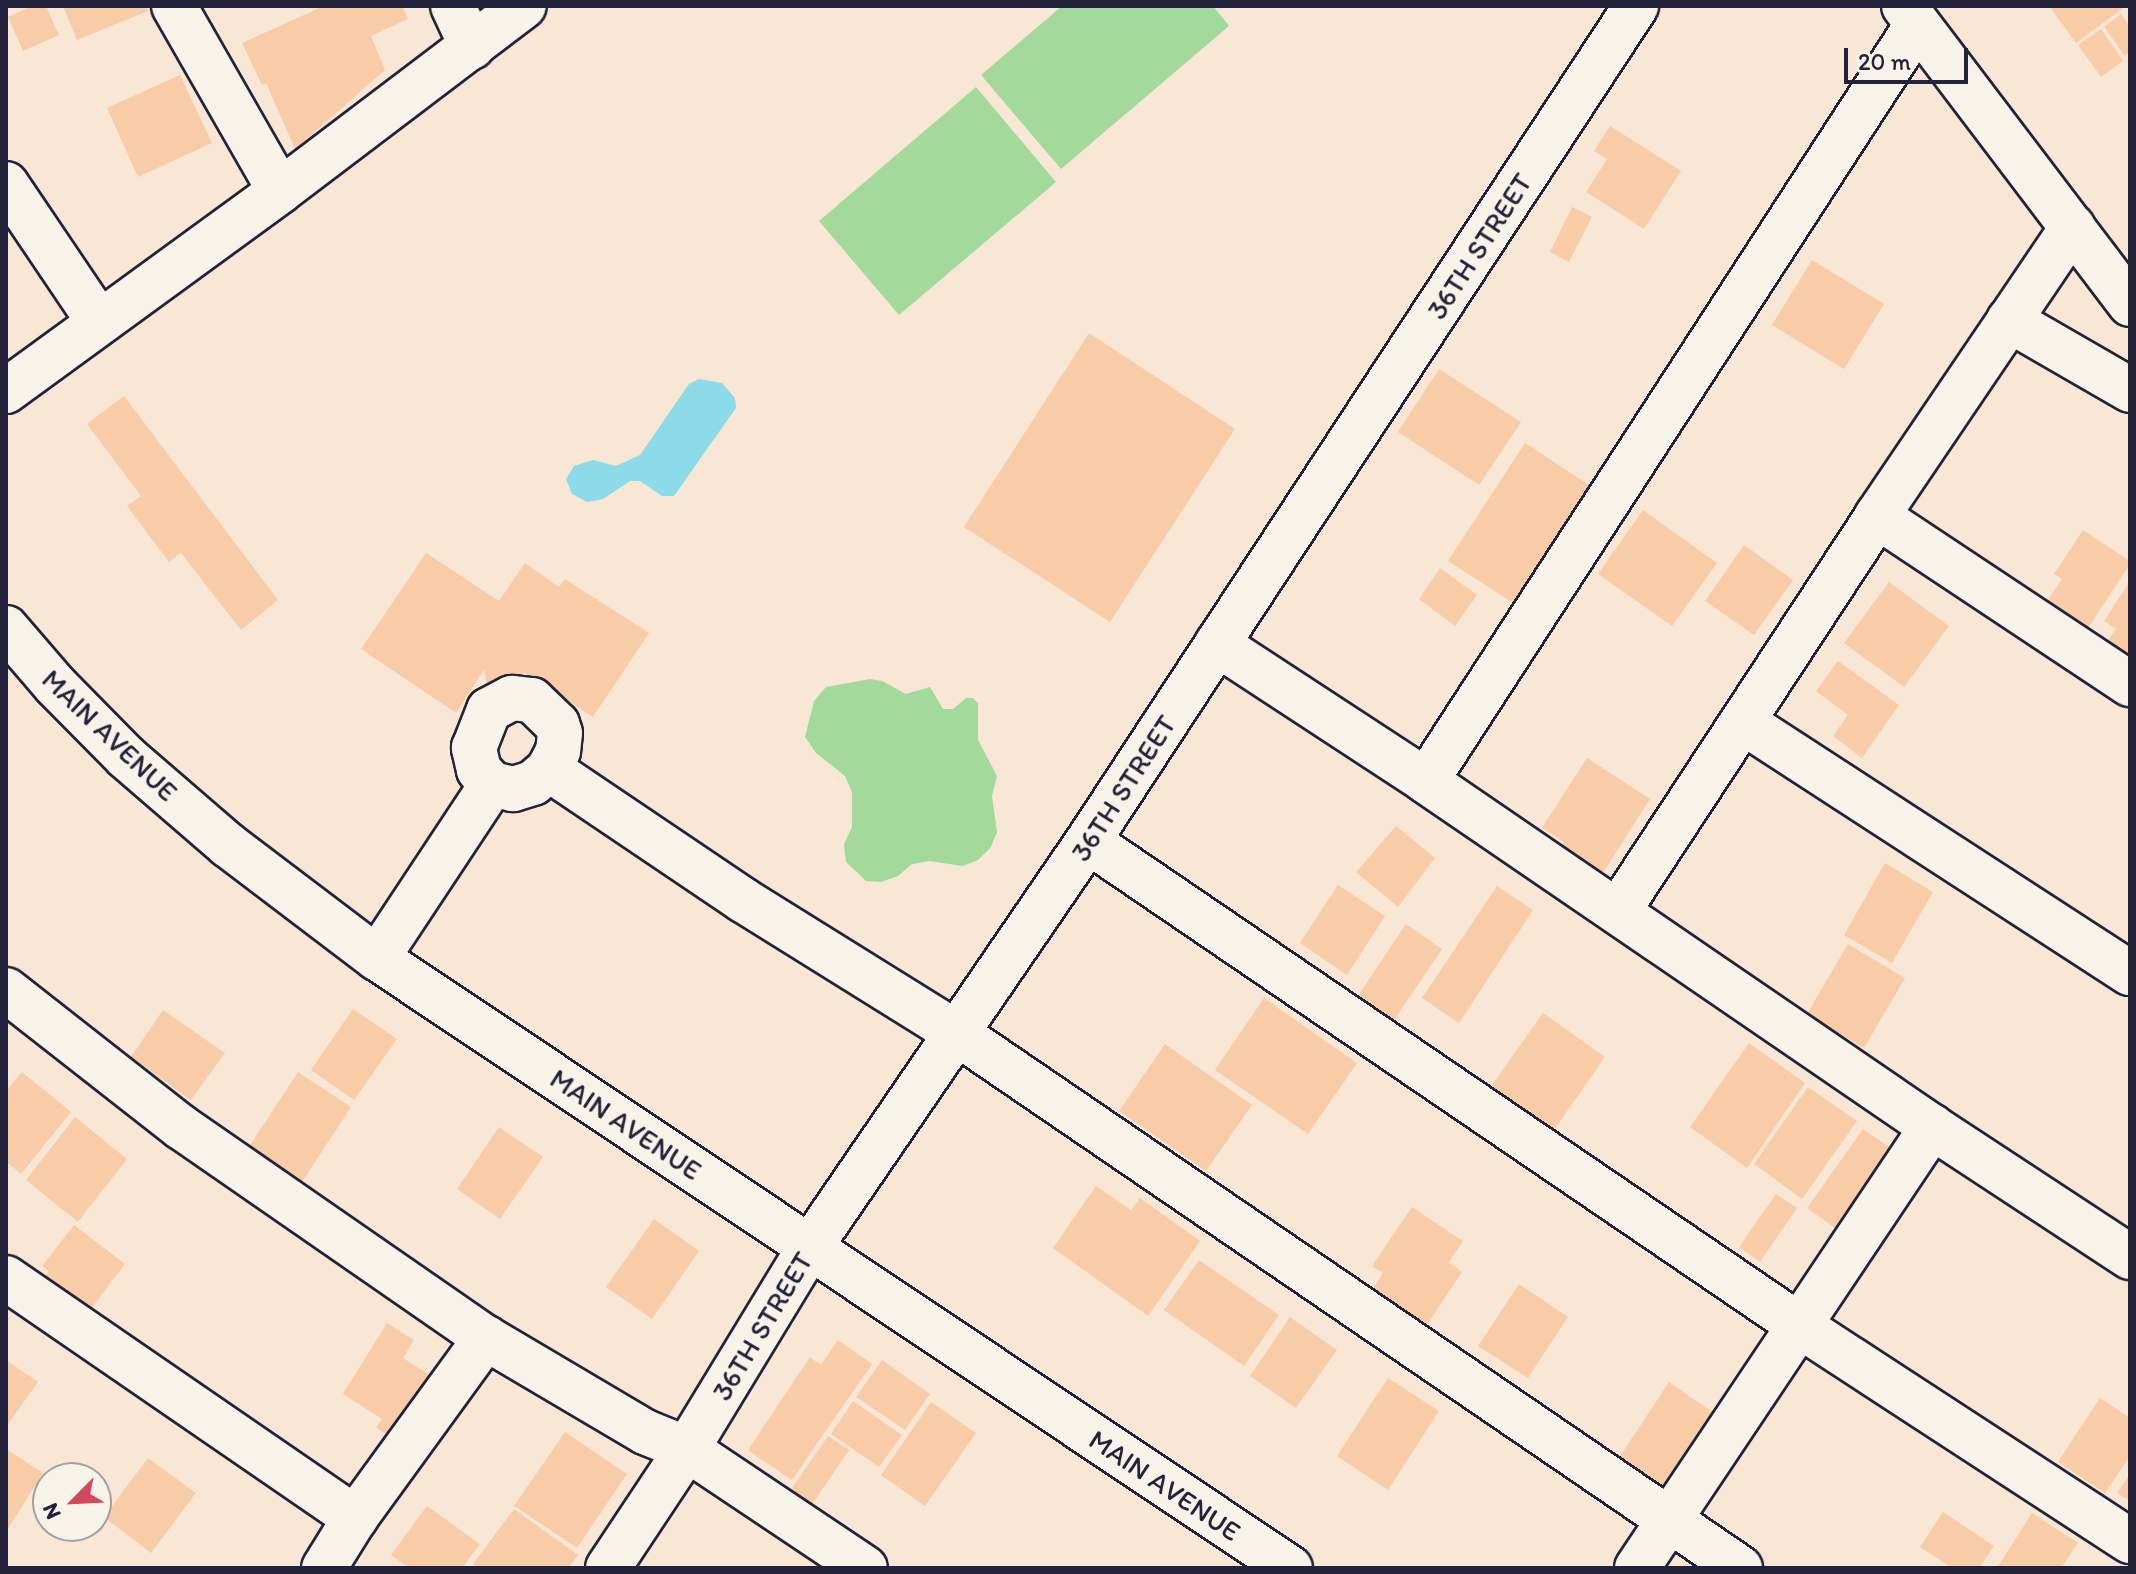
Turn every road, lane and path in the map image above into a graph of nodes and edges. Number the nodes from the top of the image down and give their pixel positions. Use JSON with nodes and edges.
{"nodes":[{"id":1,"x":174,"y":6,"type":"edge"},
{"id":2,"x":453,"y":6,"type":"edge"},
{"id":3,"x":524,"y":6,"type":"edge"},
{"id":4,"x":1636,"y":6,"type":"edge"},
{"id":5,"x":1910,"y":15,"type":"edge"},
{"id":6,"x":472,"y":47,"type":"junction"},
{"id":7,"x":6,"y":184,"type":"edge"},
{"id":8,"x":280,"y":191,"type":"junction"},
{"id":9,"x":2073,"y":227,"type":"junction"},
{"id":10,"x":2130,"y":304,"type":"edge"},
{"id":11,"x":2009,"y":320,"type":"junction"},
{"id":12,"x":99,"y":322,"type":"junction"},
{"id":13,"x":2130,"y":390,"type":"edge"},
{"id":14,"x":6,"y":391,"type":"edge"},
{"id":15,"x":1877,"y":516,"type":"junction"},
{"id":16,"x":6,"y":628,"type":"edge"},
{"id":17,"x":1217,"y":644,"type":"junction"},
{"id":18,"x":2130,"y":684,"type":"edge"},
{"id":19,"x":1743,"y":722,"type":"junction"},
{"id":20,"x":549,"y":769,"type":"junction"},
{"id":21,"x":1426,"y":781,"type":"junction"},
{"id":22,"x":492,"y":784,"type":"junction"},
{"id":23,"x":1088,"y":841,"type":"junction"},
{"id":24,"x":1618,"y":911,"type":"junction"},
{"id":25,"x":377,"y":958,"type":"junction"},
{"id":26,"x":2130,"y":973,"type":"edge"},
{"id":27,"x":6,"y":990,"type":"edge"},
{"id":28,"x":958,"y":1034,"type":"junction"},
{"id":29,"x":1932,"y":1127,"type":"junction"},
{"id":30,"x":810,"y":1247,"type":"junction"},
{"id":31,"x":2130,"y":1257,"type":"edge"},
{"id":32,"x":6,"y":1278,"type":"edge"},
{"id":33,"x":1800,"y":1326,"type":"junction"},
{"id":34,"x":486,"y":1338,"type":"junction"},
{"id":35,"x":687,"y":1449,"type":"junction"},
{"id":36,"x":355,"y":1518,"type":"junction"},
{"id":37,"x":1669,"y":1522,"type":"junction"},
{"id":38,"x":2130,"y":1541,"type":"edge"},
{"id":39,"x":324,"y":1568,"type":"edge"},
{"id":40,"x":608,"y":1568,"type":"edge"},
{"id":41,"x":865,"y":1568,"type":"edge"},
{"id":42,"x":1290,"y":1568,"type":"edge"},
{"id":43,"x":1637,"y":1568,"type":"edge"},
{"id":44,"x":1740,"y":1568,"type":"edge"}],
"edges":[{"from":1,"to":8,"type":"street"},
{"from":2,"to":6,"type":"street"},
{"from":3,"to":6,"type":"street"},
{"from":4,"to":17,"type":"street","name":"36TH STREET"},
{"from":5,"to":9,"type":"street"},
{"from":5,"to":21,"type":"street"},
{"from":6,"to":8,"type":"street"},
{"from":7,"to":12,"type":"street"},
{"from":8,"to":12,"type":"street"},
{"from":9,"to":10,"type":"street"},
{"from":9,"to":11,"type":"street"},
{"from":11,"to":13,"type":"street"},
{"from":11,"to":15,"type":"street"},
{"from":12,"to":14,"type":"street"},
{"from":15,"to":18,"type":"street"},
{"from":15,"to":19,"type":"street"},
{"from":16,"to":25,"type":"street","name":"MAIN AVENUE"},
{"from":17,"to":21,"type":"street"},
{"from":17,"to":23,"type":"street","name":"36TH STREET"},
{"from":19,"to":24,"type":"street"},
{"from":19,"to":26,"type":"street"},
{"from":20,"to":22,"type":"street"},
{"from":20,"to":22,"type":"street"},
{"from":20,"to":28,"type":"street"},
{"from":21,"to":24,"type":"street"},
{"from":22,"to":25,"type":"street"},
{"from":23,"to":28,"type":"street","name":"36TH STREET"},
{"from":23,"to":33,"type":"street"},
{"from":24,"to":29,"type":"street"},
{"from":25,"to":30,"type":"street","name":"MAIN AVENUE"},
{"from":27,"to":34,"type":"street"},
{"from":28,"to":30,"type":"street","name":"36TH STREET"},
{"from":28,"to":37,"type":"street"},
{"from":29,"to":31,"type":"street"},
{"from":29,"to":33,"type":"street"},
{"from":30,"to":35,"type":"street","name":"36TH STREET"},
{"from":30,"to":42,"type":"street","name":"MAIN AVENUE"},
{"from":32,"to":36,"type":"street"},
{"from":33,"to":37,"type":"street"},
{"from":33,"to":38,"type":"street"},
{"from":34,"to":35,"type":"street"},
{"from":34,"to":36,"type":"street"},
{"from":35,"to":40,"type":"street","name":"36TH STREET"},
{"from":35,"to":41,"type":"street"},
{"from":36,"to":39,"type":"street"},
{"from":37,"to":43,"type":"street"},
{"from":37,"to":44,"type":"street"}]}
